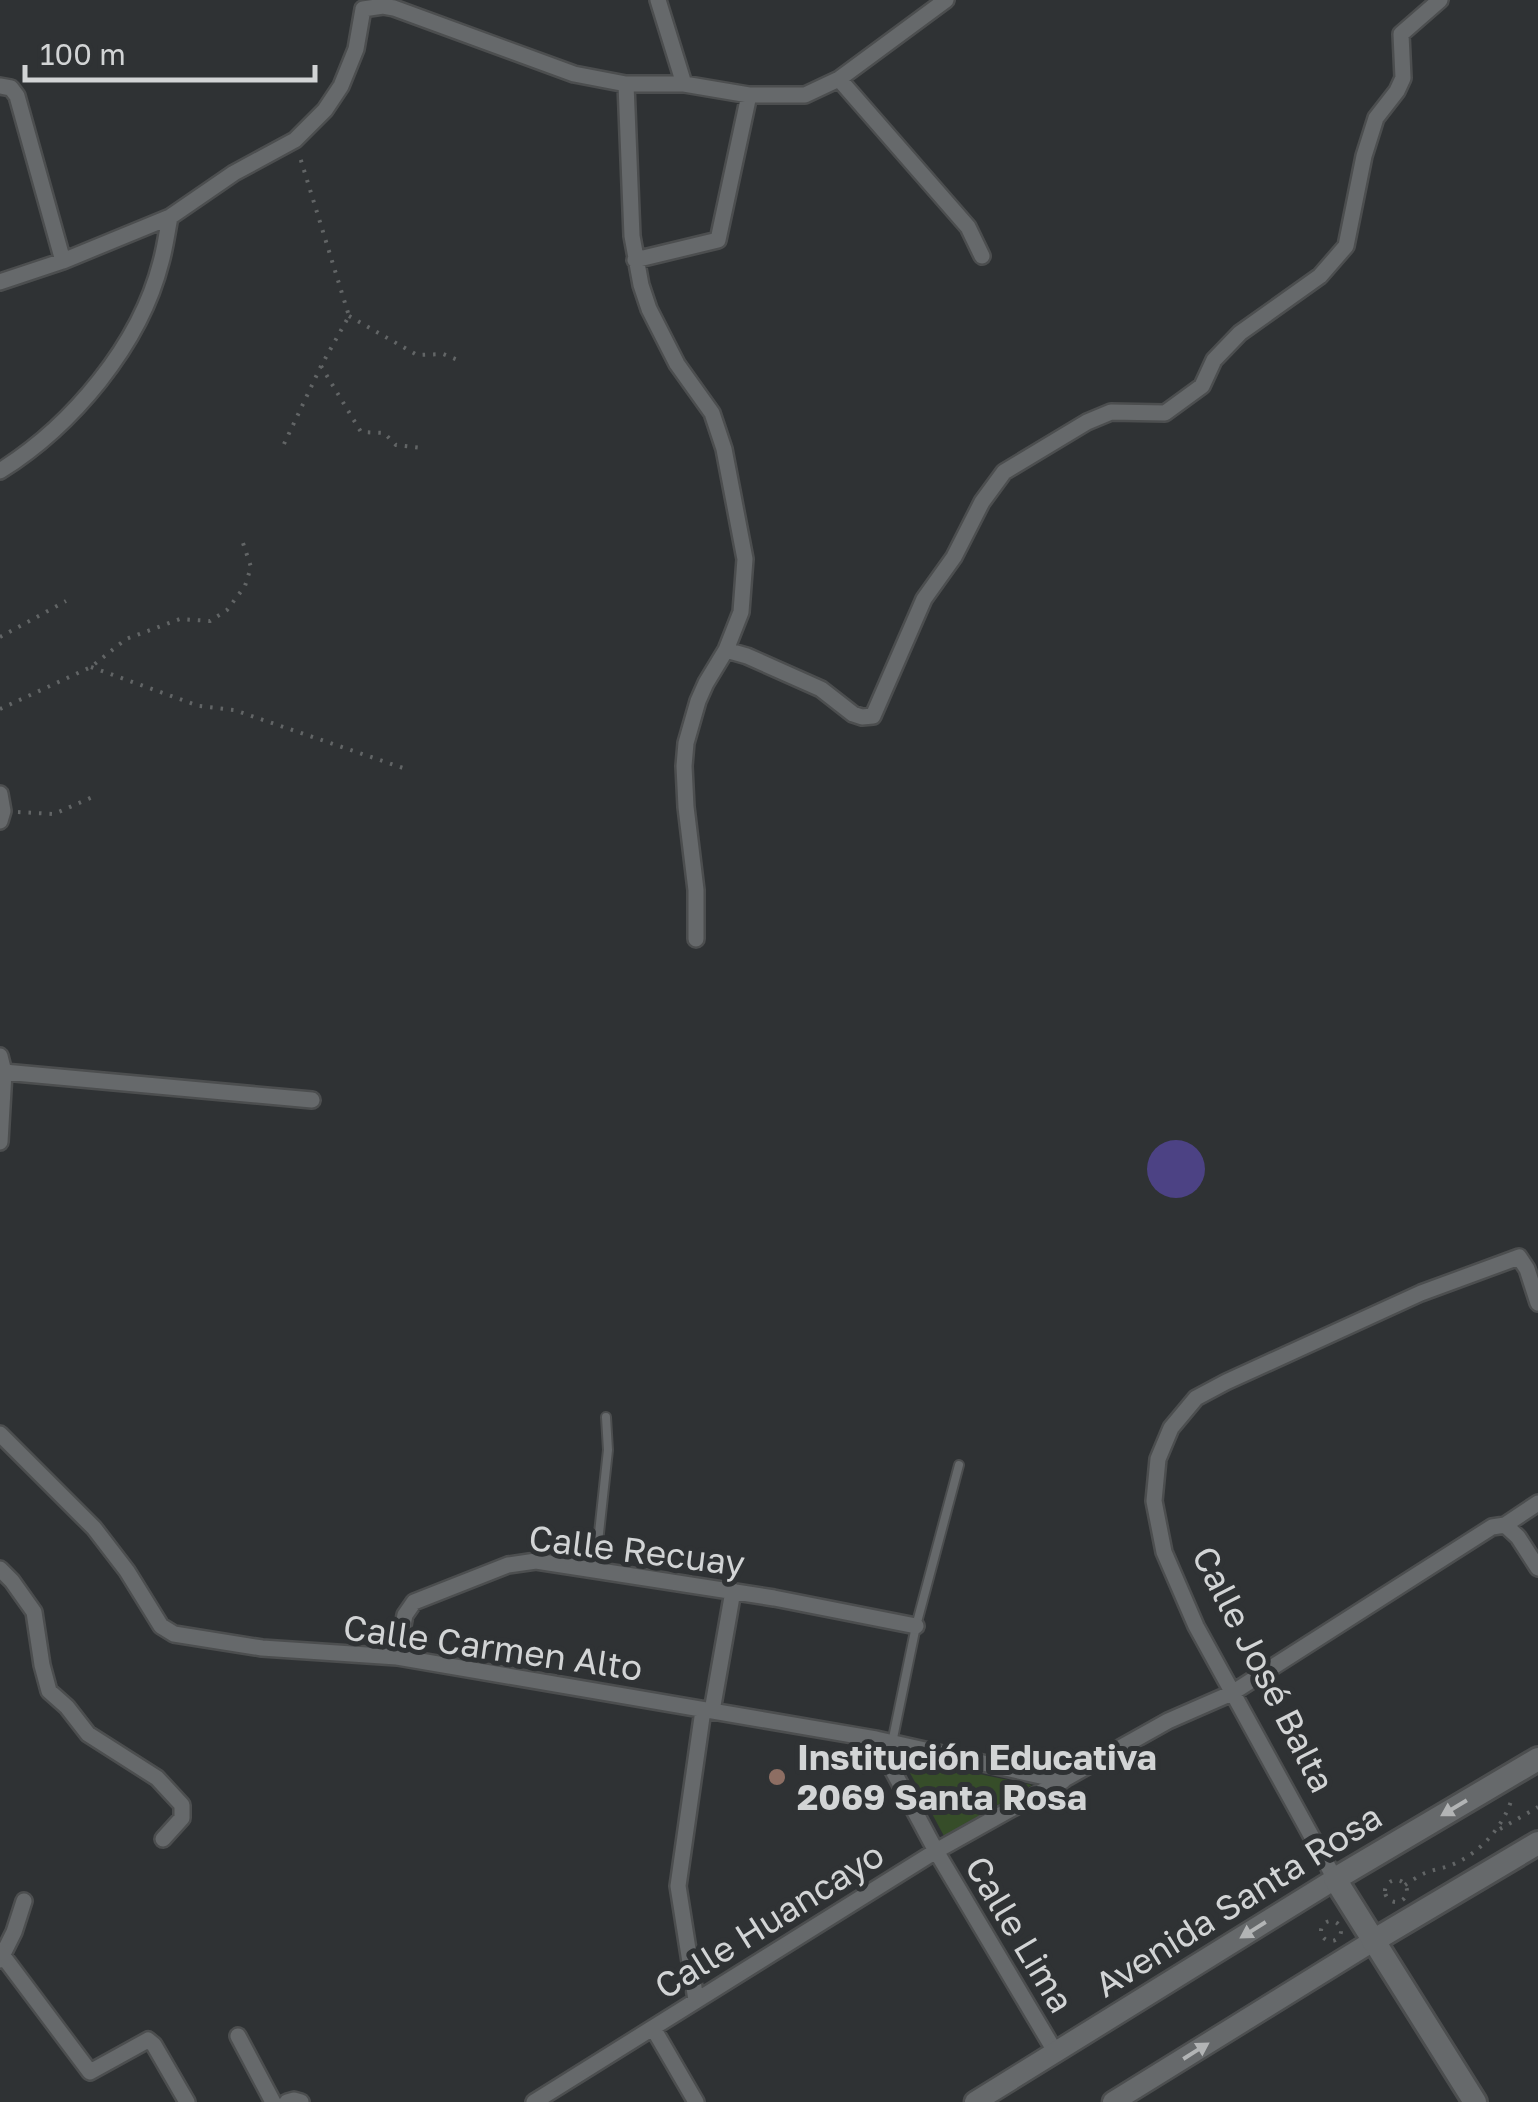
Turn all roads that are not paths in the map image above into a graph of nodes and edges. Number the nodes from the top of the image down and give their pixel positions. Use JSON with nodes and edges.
{"nodes":[{"id":1,"x":658,"y":0,"type":"edge"},
{"id":2,"x":946,"y":0,"type":"edge"},
{"id":3,"x":1440,"y":0,"type":"edge"},
{"id":4,"x":383,"y":3,"type":"edge"},
{"id":5,"x":360,"y":5,"type":"edge"},
{"id":6,"x":839,"y":79,"type":"junction"},
{"id":7,"x":626,"y":84,"type":"junction"},
{"id":8,"x":684,"y":84,"type":"junction"},
{"id":9,"x":0,"y":86,"type":"edge"},
{"id":10,"x":750,"y":96,"type":"junction"},
{"id":11,"x":170,"y":217,"type":"junction"},
{"id":12,"x":982,"y":256,"type":"dead end"},
{"id":13,"x":635,"y":260,"type":"junction"},
{"id":14,"x":63,"y":261,"type":"junction"},
{"id":15,"x":0,"y":282,"type":"edge"},
{"id":16,"x":0,"y":471,"type":"edge"},
{"id":17,"x":726,"y":650,"type":"junction"},
{"id":18,"x":0,"y":794,"type":"edge"},
{"id":19,"x":2,"y":816,"type":"edge"},
{"id":20,"x":696,"y":939,"type":"dead end"},
{"id":21,"x":2,"y":1064,"type":"edge"},
{"id":22,"x":312,"y":1100,"type":"dead end"},
{"id":23,"x":0,"y":1142,"type":"edge"},
{"id":24,"x":1538,"y":1303,"type":"edge"},
{"id":25,"x":606,"y":1418,"type":"dead end"},
{"id":26,"x":0,"y":1434,"type":"edge"},
{"id":27,"x":959,"y":1465,"type":"dead end"},
{"id":28,"x":1538,"y":1503,"type":"edge"},
{"id":29,"x":1505,"y":1525,"type":"junction"},
{"id":30,"x":1538,"y":1568,"type":"edge"},
{"id":31,"x":0,"y":1569,"type":"edge"},
{"id":32,"x":596,"y":1570,"type":"junction"},
{"id":33,"x":733,"y":1591,"type":"junction"},
{"id":34,"x":916,"y":1626,"type":"junction"},
{"id":35,"x":397,"y":1657,"type":"junction"},
{"id":36,"x":1232,"y":1692,"type":"junction"},
{"id":37,"x":707,"y":1710,"type":"junction"},
{"id":38,"x":884,"y":1741,"type":"junction"},
{"id":39,"x":1530,"y":1764,"type":"edge"},
{"id":40,"x":1063,"y":1781,"type":"junction"},
{"id":41,"x":163,"y":1839,"type":"dead end"},
{"id":42,"x":1538,"y":1843,"type":"edge"},
{"id":43,"x":936,"y":1851,"type":"junction"},
{"id":44,"x":1335,"y":1879,"type":"junction"},
{"id":45,"x":24,"y":1901,"type":"dead end"},
{"id":46,"x":1373,"y":1941,"type":"junction"},
{"id":47,"x":1,"y":1958,"type":"edge"},
{"id":48,"x":696,"y":2000,"type":"junction"},
{"id":49,"x":653,"y":2028,"type":"junction"},
{"id":50,"x":238,"y":2036,"type":"dead end"},
{"id":51,"x":1056,"y":2054,"type":"junction"},
{"id":52,"x":188,"y":2102,"type":"edge"},
{"id":53,"x":274,"y":2102,"type":"edge"},
{"id":54,"x":288,"y":2102,"type":"edge"},
{"id":55,"x":301,"y":2102,"type":"edge"},
{"id":56,"x":534,"y":2102,"type":"edge"},
{"id":57,"x":696,"y":2102,"type":"edge"},
{"id":58,"x":975,"y":2102,"type":"edge"},
{"id":59,"x":1113,"y":2102,"type":"edge"},
{"id":60,"x":1474,"y":2102,"type":"edge"}],
"edges":[{"from":1,"to":8,"type":"street"},
{"from":2,"to":6,"type":"street"},
{"from":3,"to":17,"type":"street"},
{"from":4,"to":5,"type":"street"},
{"from":4,"to":7,"type":"street"},
{"from":5,"to":11,"type":"street"},
{"from":6,"to":10,"type":"street"},
{"from":6,"to":12,"type":"street"},
{"from":7,"to":8,"type":"street"},
{"from":7,"to":13,"type":"street"},
{"from":8,"to":10,"type":"street"},
{"from":9,"to":14,"type":"street"},
{"from":10,"to":13,"type":"street"},
{"from":11,"to":14,"type":"street"},
{"from":11,"to":16,"type":"street"},
{"from":13,"to":17,"type":"street"},
{"from":14,"to":15,"type":"street"},
{"from":17,"to":20,"type":"street"},
{"from":18,"to":19,"type":"street"},
{"from":21,"to":22,"type":"street"},
{"from":21,"to":23,"type":"street"},
{"from":24,"to":36,"type":"street","name":"Calle José Balta"},
{"from":25,"to":32,"type":"lane"},
{"from":26,"to":35,"type":"street","name":"Calle Carmen Alto"},
{"from":27,"to":34,"type":"lane"},
{"from":28,"to":29,"type":"street","name":"Calle Huancayo"},
{"from":29,"to":30,"type":"street"},
{"from":29,"to":36,"type":"street","name":"Calle Huancayo"},
{"from":31,"to":41,"type":"street"},
{"from":32,"to":33,"type":"street","name":"Calle Recuay"},
{"from":32,"to":35,"type":"street","name":"Calle Recuay"},
{"from":33,"to":34,"type":"street","name":"Calle Recuay"},
{"from":33,"to":37,"type":"street"},
{"from":34,"to":38,"type":"lane"},
{"from":35,"to":37,"type":"street","name":"Calle Carmen Alto"},
{"from":36,"to":40,"type":"street","name":"Calle Huancayo"},
{"from":36,"to":44,"type":"street","name":"Calle José Balta"},
{"from":37,"to":38,"type":"street","name":"Calle Carmen Alto"},
{"from":37,"to":48,"type":"street"},
{"from":38,"to":40,"type":"street","name":"Calle Carmen Alto"},
{"from":38,"to":43,"type":"street","name":"Calle Lima"},
{"from":39,"to":44,"type":"main road","name":"Avenida Santa Rosa","one_way":true},
{"from":40,"to":43,"type":"street","name":"Calle Huancayo"},
{"from":42,"to":46,"type":"main road"},
{"from":43,"to":48,"type":"street","name":"Calle Huancayo"},
{"from":43,"to":51,"type":"street","name":"Calle Lima"},
{"from":44,"to":46,"type":"main road","name":"Calle José Balta"},
{"from":44,"to":51,"type":"street","name":"Avenida Santa Rosa","one_way":true},
{"from":45,"to":47,"type":"street"},
{"from":59,"to":46,"type":"street","one_way":true},
{"from":46,"to":60,"type":"main road","name":"Calle José Balta"},
{"from":47,"to":52,"type":"street"},
{"from":48,"to":49,"type":"street","name":"Calle Huancayo"},
{"from":49,"to":56,"type":"street","name":"Calle Huancayo"},
{"from":49,"to":57,"type":"street"},
{"from":50,"to":53,"type":"street"},
{"from":51,"to":58,"type":"street","name":"Avenida Santa Rosa"},
{"from":54,"to":55,"type":"street"}]}
